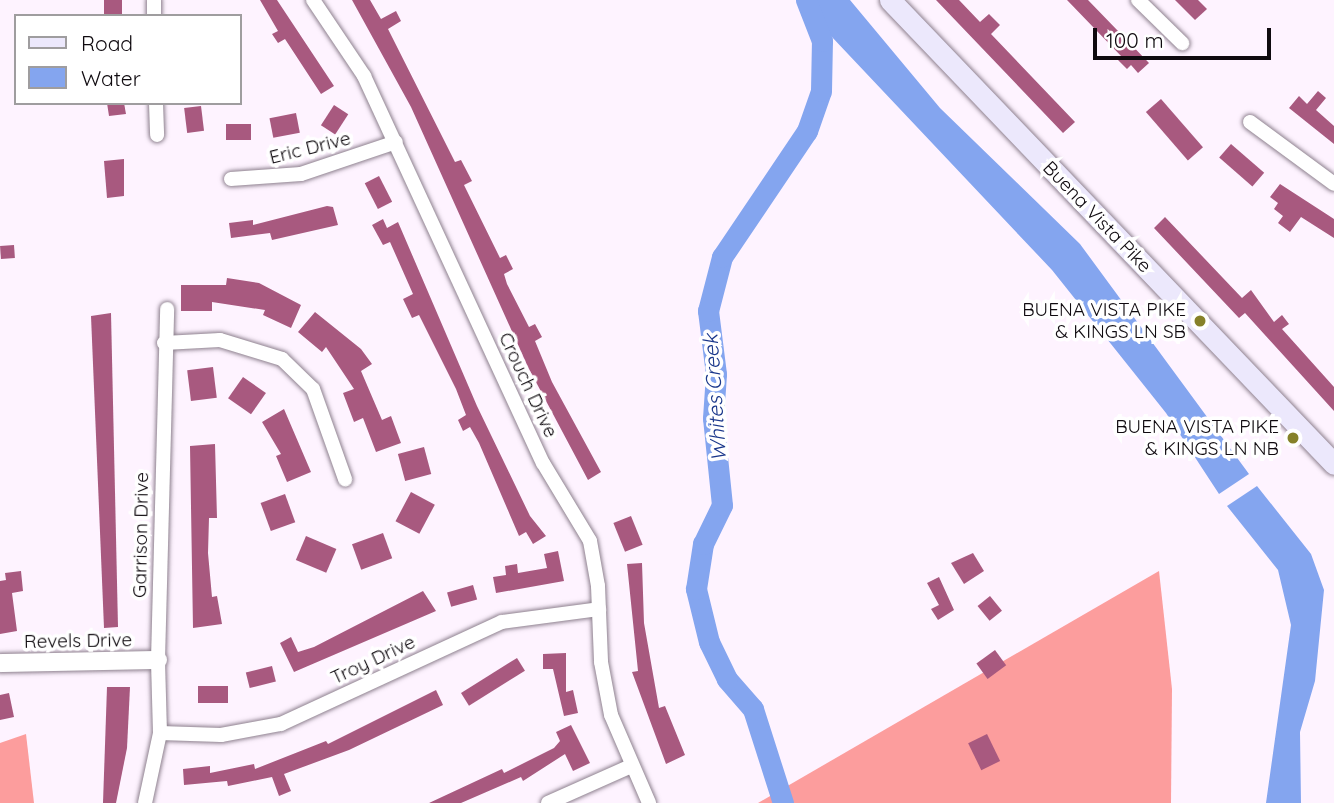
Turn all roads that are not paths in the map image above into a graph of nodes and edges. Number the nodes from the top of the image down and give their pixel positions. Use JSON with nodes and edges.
{"nodes":[{"id":1,"x":313,"y":0,"type":"edge"},
{"id":2,"x":890,"y":0,"type":"edge"},
{"id":3,"x":1138,"y":0,"type":"edge"},
{"id":4,"x":1182,"y":43,"type":"dead end"},
{"id":5,"x":156,"y":105,"type":"edge"},
{"id":6,"x":1250,"y":122,"type":"dead end"},
{"id":7,"x":156,"y":135,"type":"dead end"},
{"id":8,"x":396,"y":142,"type":"junction"},
{"id":9,"x":231,"y":179,"type":"dead end"},
{"id":10,"x":1334,"y":184,"type":"edge"},
{"id":11,"x":167,"y":309,"type":"dead end"},
{"id":12,"x":164,"y":343,"type":"junction"},
{"id":13,"x":1334,"y":464,"type":"edge"},
{"id":14,"x":345,"y":479,"type":"dead end"},
{"id":15,"x":599,"y":609,"type":"junction"},
{"id":16,"x":158,"y":660,"type":"junction"},
{"id":17,"x":0,"y":663,"type":"edge"},
{"id":18,"x":160,"y":733,"type":"junction"},
{"id":19,"x":631,"y":766,"type":"junction"},
{"id":20,"x":145,"y":803,"type":"edge"},
{"id":21,"x":548,"y":803,"type":"edge"},
{"id":22,"x":649,"y":803,"type":"edge"}],
"edges":[{"from":1,"to":8,"type":"street","name":"Crouch Drive"},
{"from":2,"to":13,"type":"main road","name":"Buena Vista Pike"},
{"from":3,"to":4,"type":"street"},
{"from":5,"to":7,"type":"street"},
{"from":6,"to":10,"type":"street"},
{"from":8,"to":9,"type":"street","name":"Eric Drive"},
{"from":8,"to":15,"type":"street","name":"Crouch Drive"},
{"from":11,"to":12,"type":"street","name":"Garrison Drive"},
{"from":12,"to":14,"type":"street"},
{"from":12,"to":16,"type":"street","name":"Garrison Drive"},
{"from":15,"to":18,"type":"street","name":"Troy Drive"},
{"from":15,"to":19,"type":"street","name":"Crouch Drive"},
{"from":16,"to":17,"type":"street","name":"Revels Drive"},
{"from":16,"to":18,"type":"street","name":"Garrison Drive"},
{"from":18,"to":20,"type":"street","name":"Garrison Drive"},
{"from":19,"to":21,"type":"street"},
{"from":19,"to":22,"type":"street","name":"Crouch Drive"}]}
